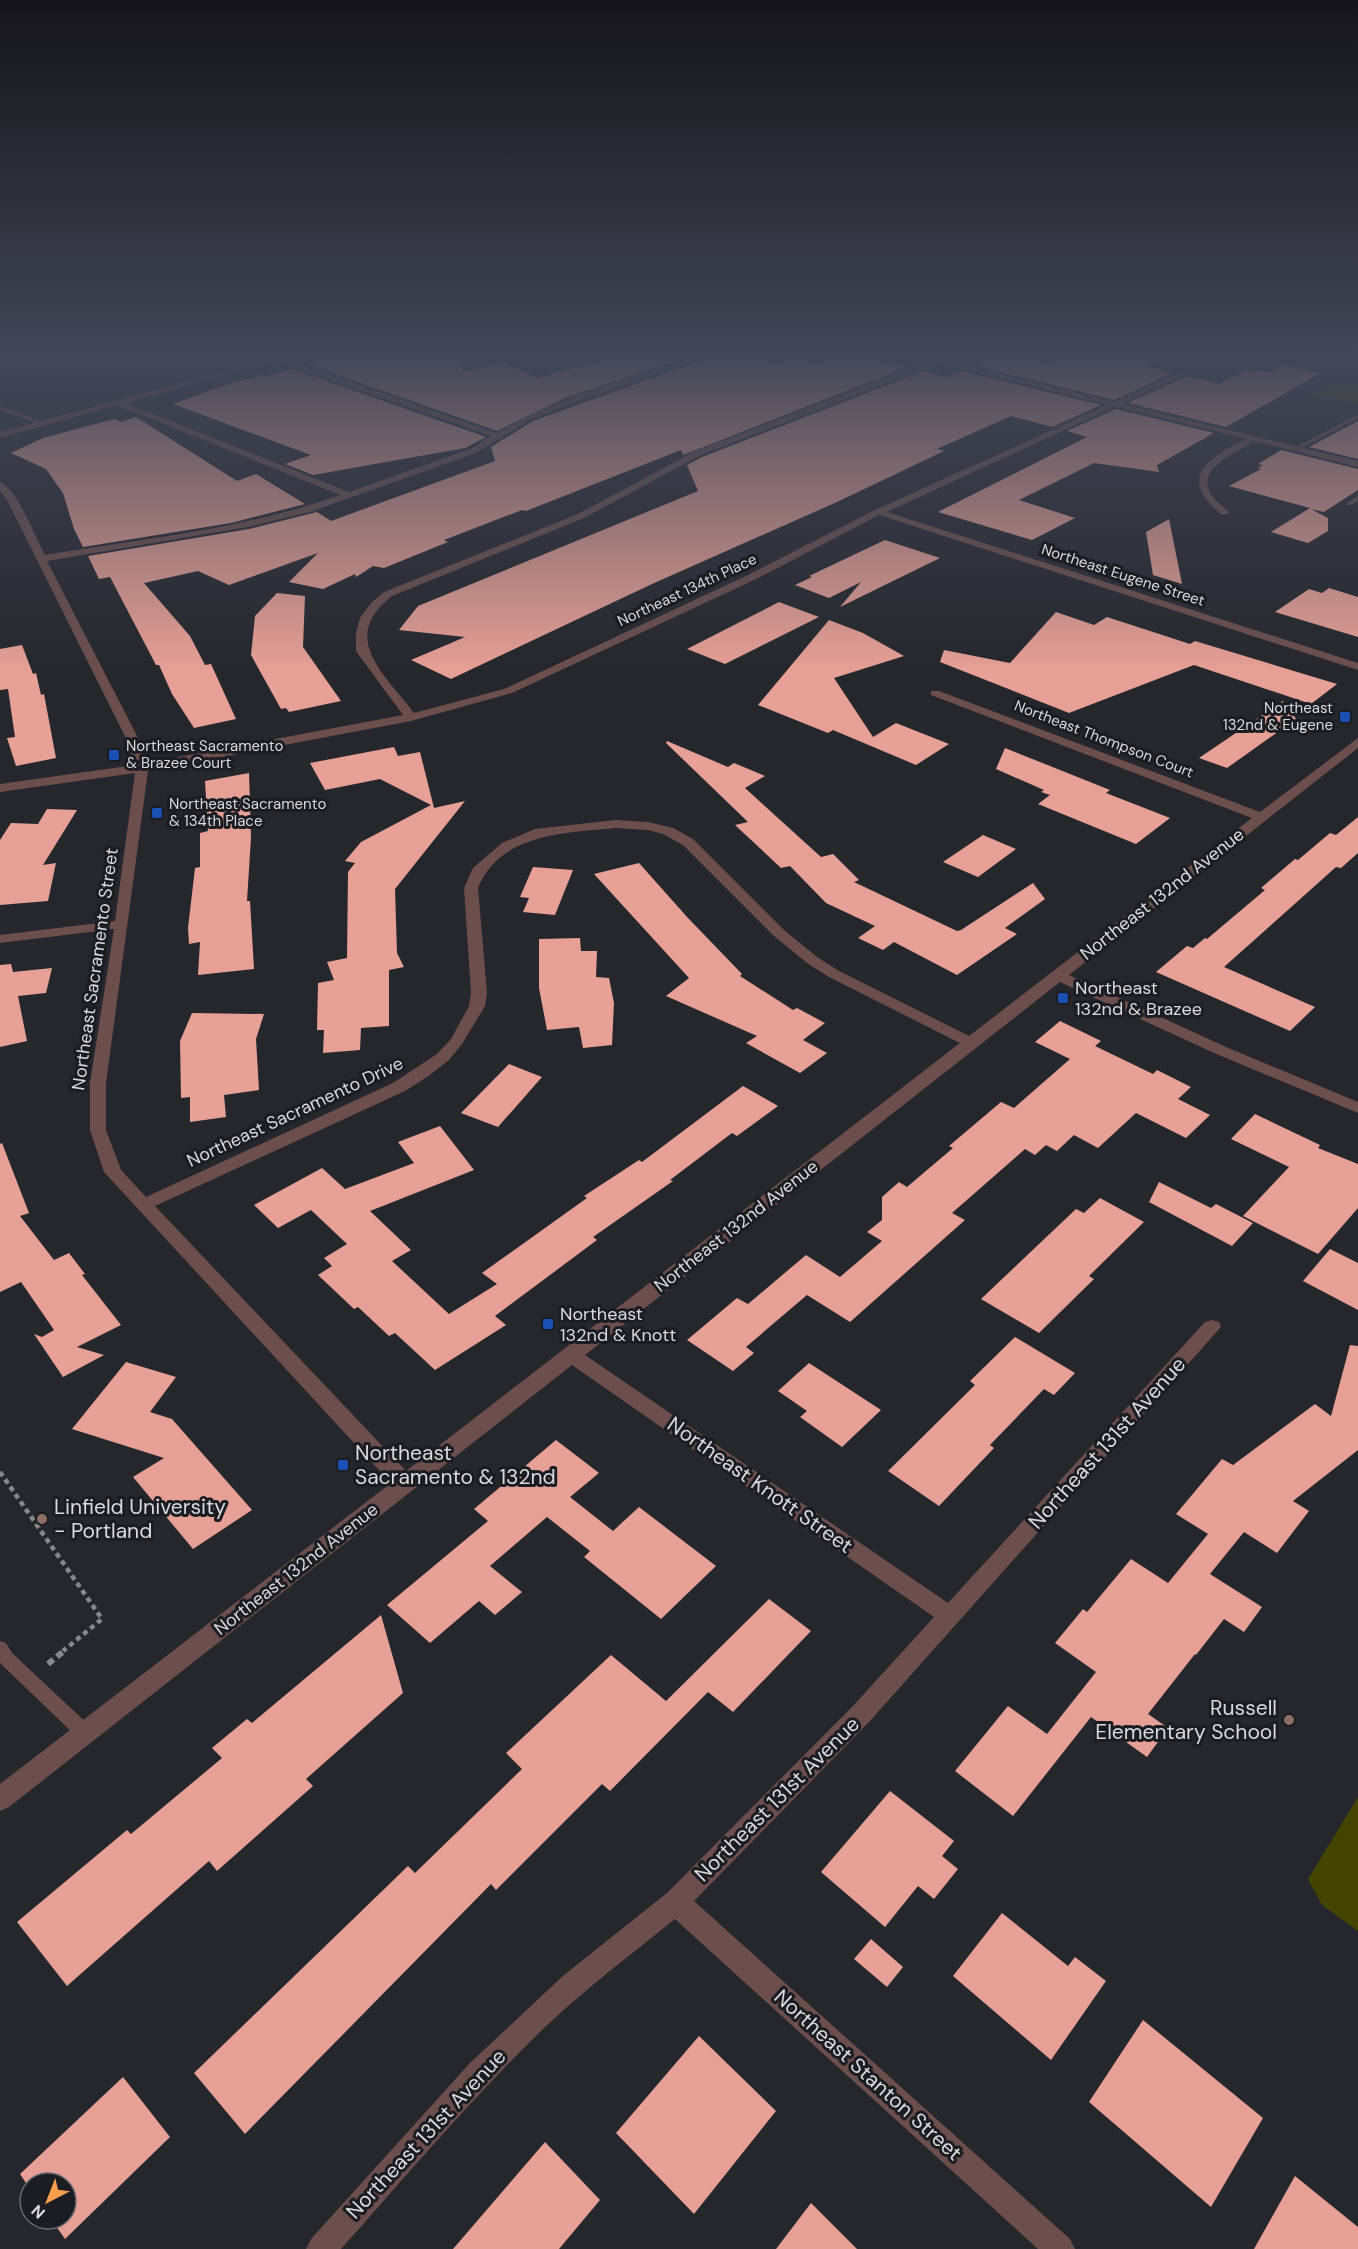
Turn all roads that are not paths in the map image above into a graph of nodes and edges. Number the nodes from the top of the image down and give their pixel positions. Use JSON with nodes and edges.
{"nodes":[{"id":1,"x":268,"y":463,"type":"edge"},
{"id":2,"x":437,"y":463,"type":"edge"},
{"id":3,"x":680,"y":463,"type":"edge"},
{"id":4,"x":985,"y":463,"type":"edge"},
{"id":5,"x":1215,"y":463,"type":"edge"},
{"id":6,"x":0,"y":485,"type":"edge"},
{"id":7,"x":348,"y":495,"type":"junction"},
{"id":8,"x":1358,"y":498,"type":"edge"},
{"id":9,"x":1349,"y":504,"type":"dead end"},
{"id":10,"x":878,"y":512,"type":"junction"},
{"id":11,"x":1225,"y":513,"type":"dead end"},
{"id":12,"x":41,"y":559,"type":"junction"},
{"id":13,"x":1358,"y":667,"type":"edge"},
{"id":14,"x":935,"y":693,"type":"dead end"},
{"id":15,"x":411,"y":717,"type":"junction"},
{"id":16,"x":1358,"y":742,"type":"edge"},
{"id":17,"x":142,"y":768,"type":"junction"},
{"id":18,"x":0,"y":788,"type":"edge"},
{"id":19,"x":1262,"y":817,"type":"junction"},
{"id":20,"x":122,"y":924,"type":"junction"},
{"id":21,"x":0,"y":939,"type":"edge"},
{"id":22,"x":1058,"y":975,"type":"junction"},
{"id":23,"x":971,"y":1043,"type":"junction"},
{"id":24,"x":1358,"y":1107,"type":"edge"},
{"id":25,"x":143,"y":1205,"type":"junction"},
{"id":26,"x":1212,"y":1327,"type":"dead end"},
{"id":27,"x":570,"y":1354,"type":"junction"},
{"id":28,"x":405,"y":1484,"type":"junction"},
{"id":29,"x":950,"y":1616,"type":"junction"},
{"id":30,"x":0,"y":1648,"type":"edge"},
{"id":31,"x":85,"y":1733,"type":"junction"},
{"id":32,"x":0,"y":1798,"type":"edge"},
{"id":33,"x":676,"y":1902,"type":"junction"},
{"id":34,"x":321,"y":2249,"type":"edge"},
{"id":35,"x":1060,"y":2249,"type":"edge"}],
"edges":[{"from":1,"to":7,"type":"street"},
{"from":2,"to":7,"type":"street"},
{"from":3,"to":15,"type":"street"},
{"from":4,"to":10,"type":"street","name":"Northeast 134th Place"},
{"from":5,"to":11,"type":"street"},
{"from":6,"to":12,"type":"street","name":"Northeast Sacramento Street"},
{"from":7,"to":12,"type":"street"},
{"from":8,"to":9,"type":"lane"},
{"from":10,"to":13,"type":"street","name":"Northeast Eugene Street"},
{"from":10,"to":15,"type":"street","name":"Northeast 134th Place"},
{"from":12,"to":17,"type":"street","name":"Northeast Sacramento Street"},
{"from":14,"to":19,"type":"street","name":"Northeast Thompson Court"},
{"from":15,"to":17,"type":"street","name":"Northeast 134th Place"},
{"from":16,"to":19,"type":"street","name":"Northeast 132nd Avenue"},
{"from":17,"to":18,"type":"street","name":"Northeast 134th Place"},
{"from":17,"to":20,"type":"street","name":"Northeast Sacramento Street"},
{"from":19,"to":22,"type":"street","name":"Northeast 132nd Avenue"},
{"from":20,"to":21,"type":"street"},
{"from":20,"to":25,"type":"street","name":"Northeast Sacramento Street"},
{"from":22,"to":23,"type":"street","name":"Northeast 132nd Avenue"},
{"from":22,"to":24,"type":"street"},
{"from":23,"to":25,"type":"street","name":"Northeast Sacramento Drive"},
{"from":23,"to":27,"type":"street","name":"Northeast 132nd Avenue"},
{"from":25,"to":28,"type":"street","name":"Northeast Sacramento Street"},
{"from":26,"to":29,"type":"street","name":"Northeast 131st Avenue"},
{"from":27,"to":28,"type":"street","name":"Northeast 132nd Avenue"},
{"from":27,"to":29,"type":"street","name":"Northeast Knott Street"},
{"from":28,"to":31,"type":"street","name":"Northeast 132nd Avenue"},
{"from":29,"to":33,"type":"street","name":"Northeast 131st Avenue"},
{"from":30,"to":31,"type":"lane"},
{"from":31,"to":32,"type":"street","name":"Northeast 132nd Avenue"},
{"from":33,"to":34,"type":"street","name":"Northeast 131st Avenue"},
{"from":33,"to":35,"type":"street","name":"Northeast Stanton Street"}]}
